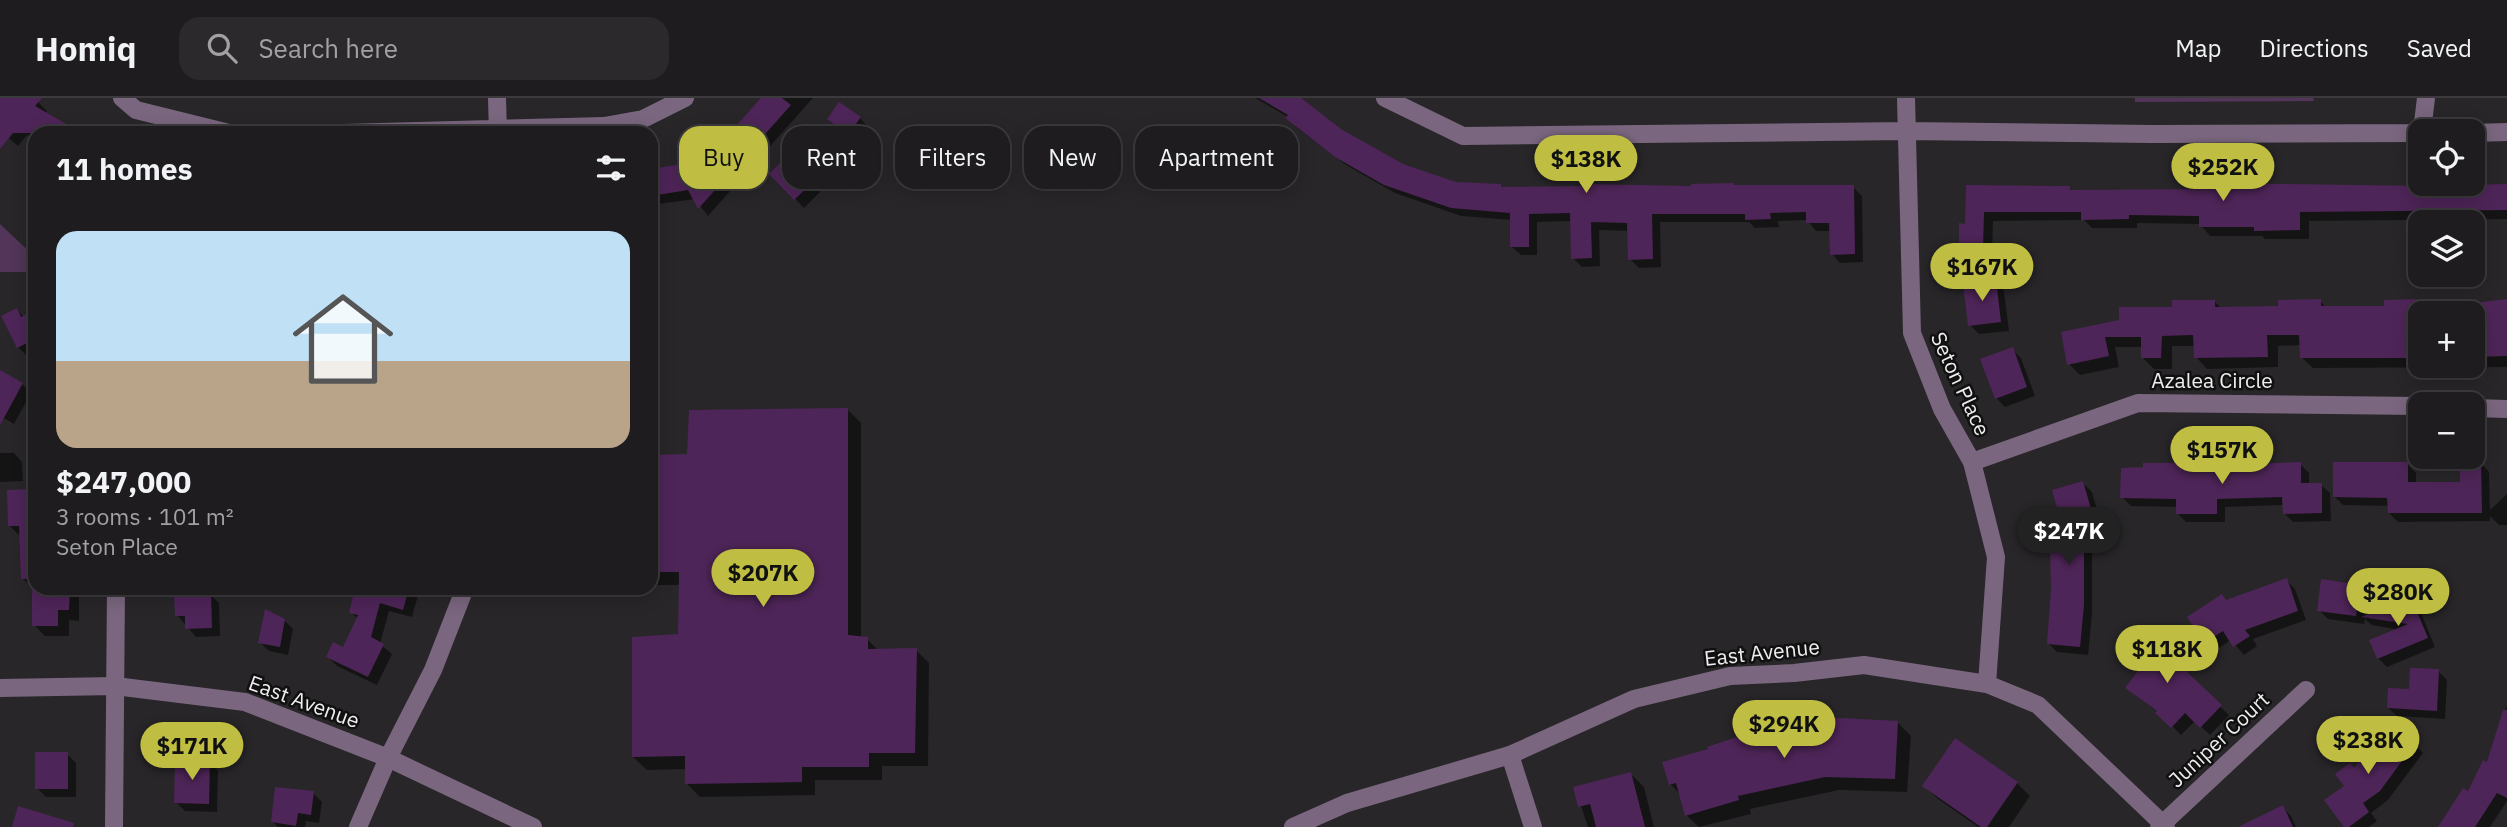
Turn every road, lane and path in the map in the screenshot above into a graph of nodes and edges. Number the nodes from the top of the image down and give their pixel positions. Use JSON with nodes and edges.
{"nodes":[{"id":1,"x":122,"y":98,"type":"edge"},
{"id":2,"x":497,"y":98,"type":"edge"},
{"id":3,"x":685,"y":98,"type":"edge"},
{"id":4,"x":1385,"y":98,"type":"edge"},
{"id":5,"x":1906,"y":98,"type":"edge"},
{"id":6,"x":2426,"y":98,"type":"edge"},
{"id":7,"x":2423,"y":119,"type":"edge"},
{"id":8,"x":201,"y":126,"type":"edge"},
{"id":9,"x":498,"y":126,"type":"edge"},
{"id":10,"x":609,"y":126,"type":"edge"},
{"id":11,"x":1907,"y":131,"type":"junction"},
{"id":12,"x":2408,"y":132,"type":"edge"},
{"id":13,"x":2507,"y":132,"type":"edge"},
{"id":14,"x":2485,"y":133,"type":"edge"},
{"id":15,"x":2408,"y":406,"type":"edge"},
{"id":16,"x":2485,"y":408,"type":"edge"},
{"id":17,"x":2507,"y":409,"type":"edge"},
{"id":18,"x":1972,"y":462,"type":"junction"},
{"id":19,"x":116,"y":595,"type":"edge"},
{"id":20,"x":462,"y":595,"type":"edge"},
{"id":21,"x":1987,"y":684,"type":"junction"},
{"id":22,"x":115,"y":686,"type":"junction"},
{"id":23,"x":0,"y":688,"type":"edge"},
{"id":24,"x":2306,"y":690,"type":"dead end"},
{"id":25,"x":1510,"y":755,"type":"junction"},
{"id":26,"x":388,"y":758,"type":"junction"},
{"id":27,"x":2163,"y":826,"type":"edge"},
{"id":28,"x":114,"y":827,"type":"edge"},
{"id":29,"x":358,"y":827,"type":"edge"},
{"id":30,"x":533,"y":827,"type":"edge"},
{"id":31,"x":1293,"y":827,"type":"edge"},
{"id":32,"x":1533,"y":827,"type":"edge"}],
"edges":[{"from":1,"to":8,"type":"street"},
{"from":2,"to":9,"type":"street"},
{"from":3,"to":10,"type":"street"},
{"from":4,"to":11,"type":"street"},
{"from":5,"to":11,"type":"street","name":"Seton Place"},
{"from":6,"to":7,"type":"street"},
{"from":11,"to":12,"type":"street"},
{"from":11,"to":18,"type":"street","name":"Seton Place"},
{"from":13,"to":14,"type":"street"},
{"from":15,"to":18,"type":"street","name":"Azalea Circle"},
{"from":16,"to":17,"type":"street"},
{"from":18,"to":21,"type":"street","name":"Seton Place"},
{"from":19,"to":22,"type":"street"},
{"from":20,"to":26,"type":"street"},
{"from":21,"to":25,"type":"street","name":"East Avenue"},
{"from":21,"to":27,"type":"street","name":"East Avenue"},
{"from":22,"to":23,"type":"street","name":"East Avenue"},
{"from":22,"to":26,"type":"street","name":"East Avenue"},
{"from":22,"to":28,"type":"street"},
{"from":24,"to":27,"type":"street","name":"Juniper Court"},
{"from":25,"to":31,"type":"street","name":"East Avenue"},
{"from":25,"to":32,"type":"street"},
{"from":26,"to":29,"type":"street"},
{"from":26,"to":30,"type":"street","name":"East Avenue"}]}
